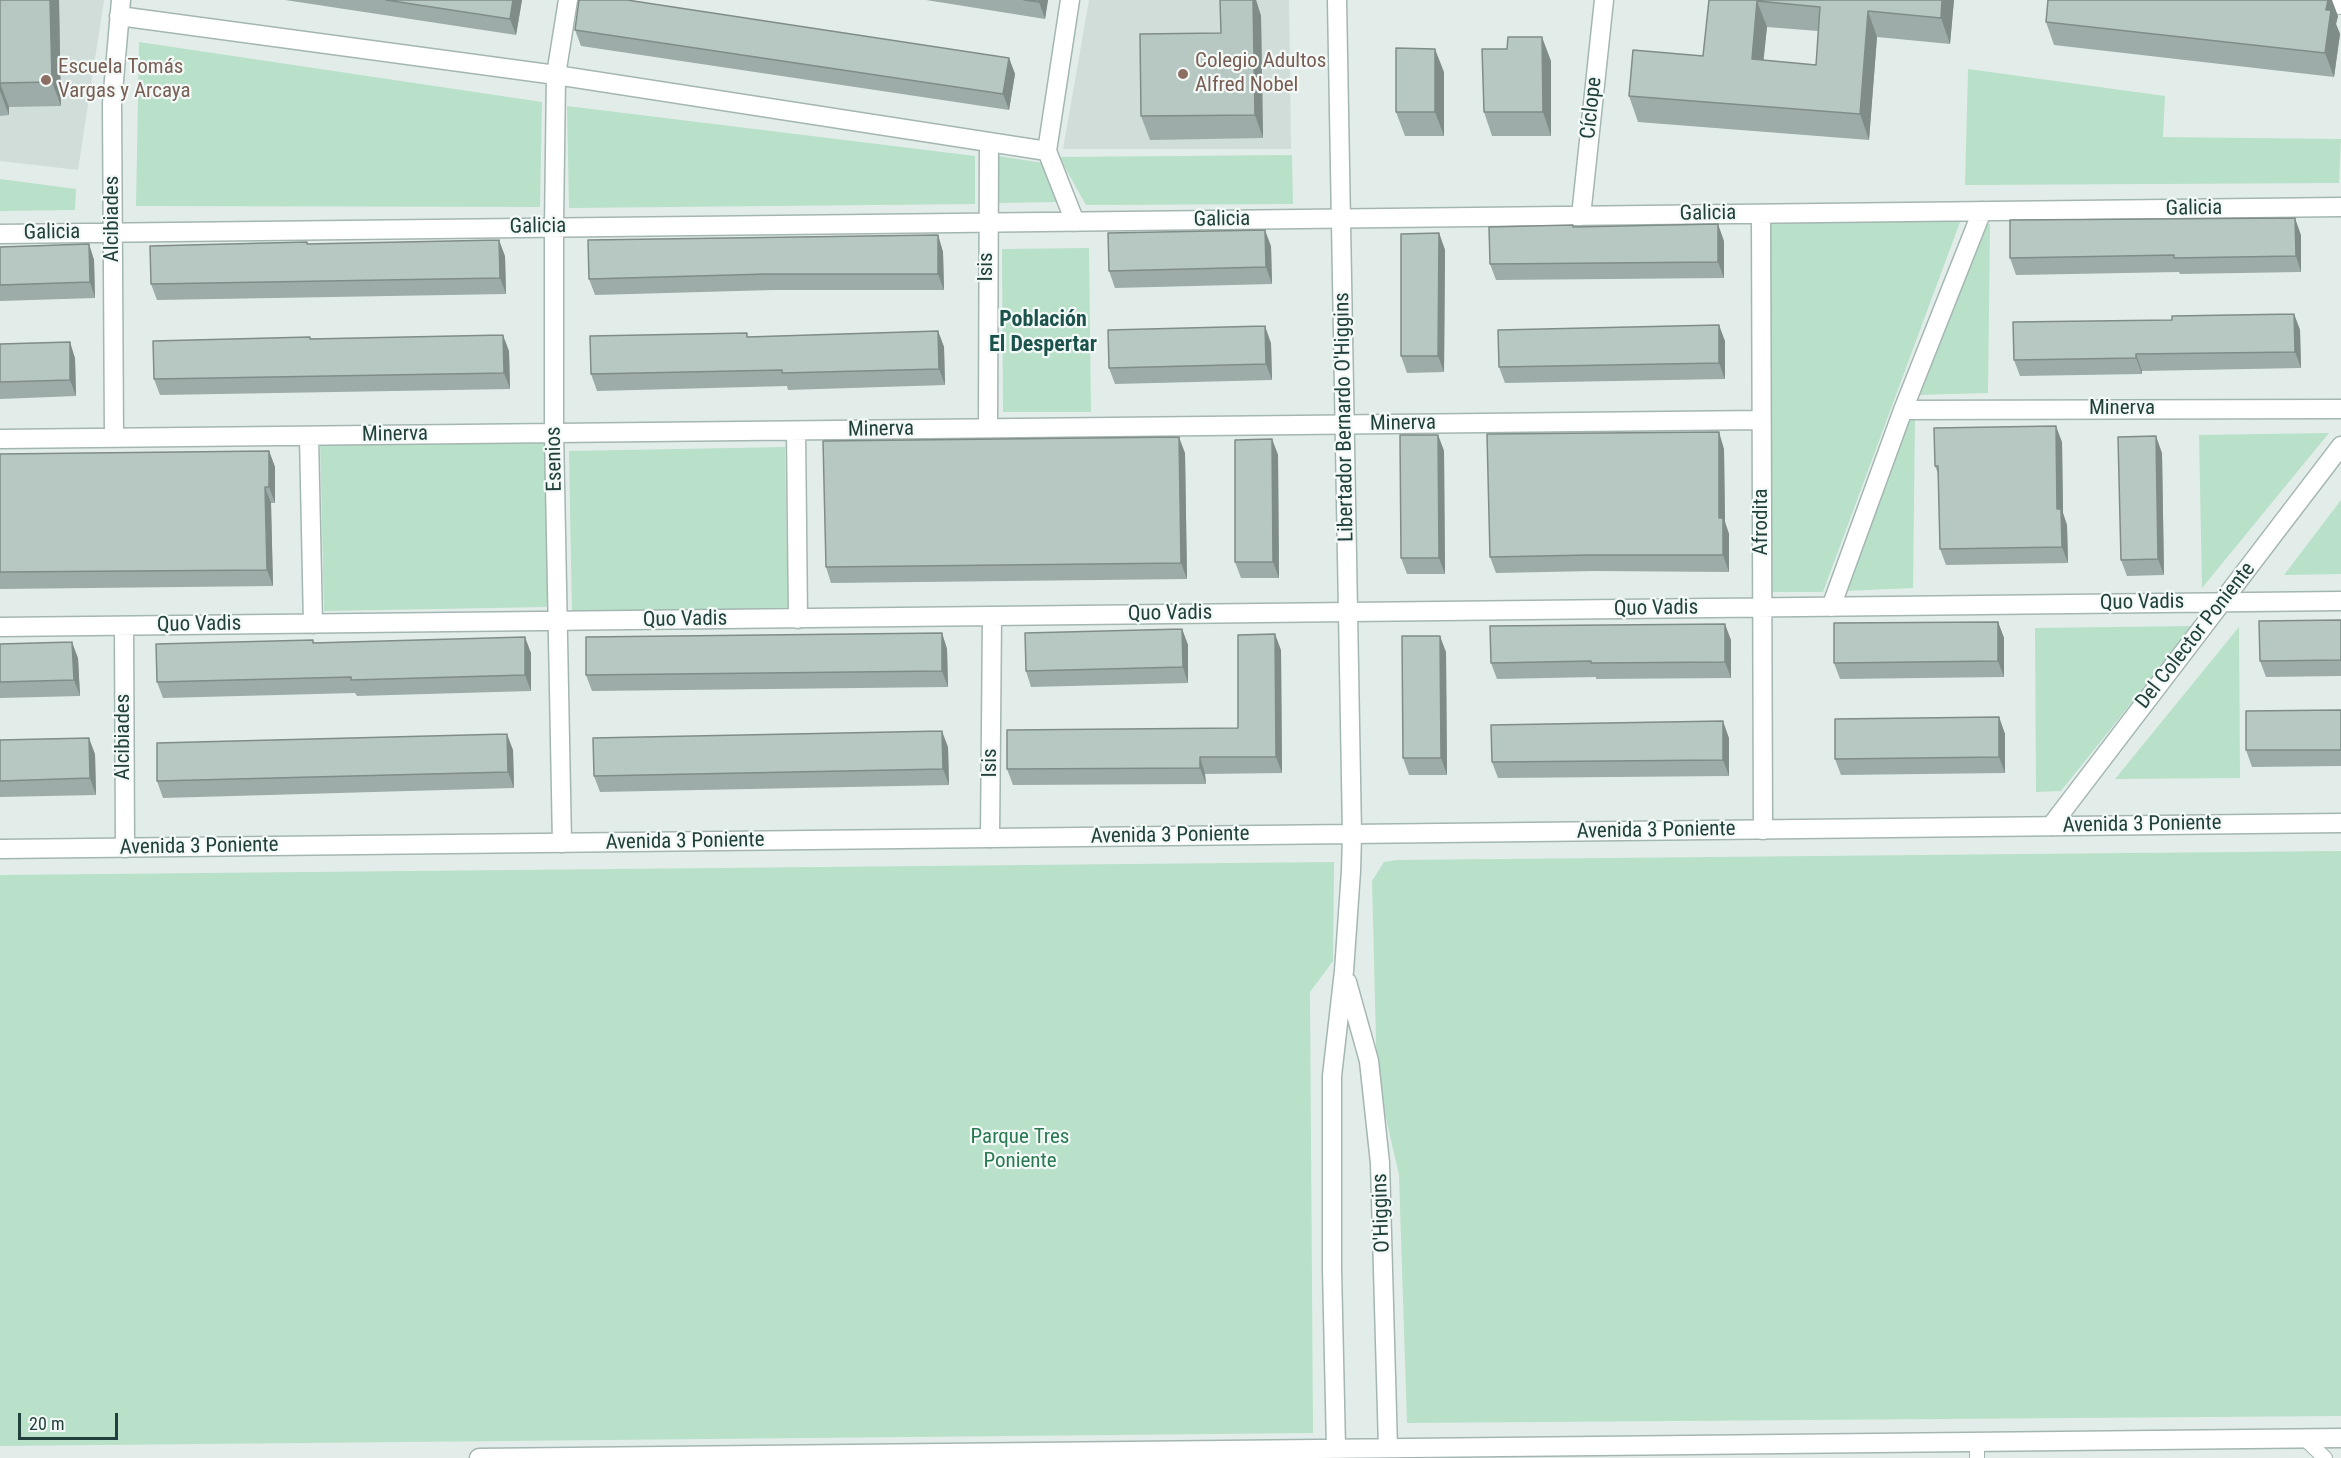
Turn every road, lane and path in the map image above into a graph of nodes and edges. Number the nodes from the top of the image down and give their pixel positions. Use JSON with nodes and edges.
{"nodes":[{"id":1,"x":568,"y":0,"type":"edge"},
{"id":2,"x":1070,"y":0,"type":"edge"},
{"id":3,"x":1337,"y":0,"type":"edge"},
{"id":4,"x":1604,"y":0,"type":"edge"},
{"id":5,"x":2306,"y":4,"type":"edge"},
{"id":6,"x":2341,"y":7,"type":"edge"},
{"id":7,"x":120,"y":8,"type":"edge"},
{"id":8,"x":556,"y":75,"type":"junction"},
{"id":9,"x":989,"y":142,"type":"junction"},
{"id":10,"x":1047,"y":152,"type":"junction"},
{"id":11,"x":2341,"y":207,"type":"edge"},
{"id":12,"x":1982,"y":211,"type":"junction"},
{"id":13,"x":1761,"y":214,"type":"junction"},
{"id":14,"x":1581,"y":216,"type":"junction"},
{"id":15,"x":1342,"y":218,"type":"junction"},
{"id":16,"x":987,"y":222,"type":"junction"},
{"id":17,"x":1075,"y":222,"type":"junction"},
{"id":18,"x":554,"y":227,"type":"junction"},
{"id":19,"x":114,"y":232,"type":"junction"},
{"id":20,"x":0,"y":234,"type":"edge"},
{"id":21,"x":2341,"y":409,"type":"edge"},
{"id":22,"x":1903,"y":410,"type":"junction"},
{"id":23,"x":1761,"y":420,"type":"junction"},
{"id":24,"x":1345,"y":425,"type":"junction"},
{"id":25,"x":987,"y":429,"type":"junction"},
{"id":26,"x":795,"y":431,"type":"junction"},
{"id":27,"x":554,"y":433,"type":"junction"},
{"id":28,"x":309,"y":436,"type":"junction"},
{"id":29,"x":114,"y":438,"type":"junction"},
{"id":30,"x":0,"y":439,"type":"edge"},
{"id":31,"x":2341,"y":446,"type":"edge"},
{"id":32,"x":2341,"y":601,"type":"edge"},
{"id":33,"x":2222,"y":602,"type":"junction"},
{"id":34,"x":1831,"y":607,"type":"junction"},
{"id":35,"x":1762,"y":608,"type":"junction"},
{"id":36,"x":1348,"y":612,"type":"junction"},
{"id":37,"x":992,"y":616,"type":"junction"},
{"id":38,"x":798,"y":619,"type":"junction"},
{"id":39,"x":558,"y":621,"type":"junction"},
{"id":40,"x":313,"y":624,"type":"junction"},
{"id":41,"x":124,"y":626,"type":"junction"},
{"id":42,"x":0,"y":627,"type":"edge"},
{"id":43,"x":2341,"y":823,"type":"edge"},
{"id":44,"x":2050,"y":826,"type":"junction"},
{"id":45,"x":1763,"y":830,"type":"junction"},
{"id":46,"x":1352,"y":834,"type":"junction"},
{"id":47,"x":990,"y":838,"type":"junction"},
{"id":48,"x":562,"y":843,"type":"junction"},
{"id":49,"x":125,"y":848,"type":"junction"},
{"id":50,"x":0,"y":849,"type":"edge"},
{"id":51,"x":1344,"y":972,"type":"junction"},
{"id":52,"x":2341,"y":1438,"type":"edge"},
{"id":53,"x":2305,"y":1439,"type":"junction"},
{"id":54,"x":1977,"y":1450,"type":"edge"},
{"id":55,"x":1336,"y":1453,"type":"edge"},
{"id":56,"x":1388,"y":1453,"type":"edge"},
{"id":57,"x":479,"y":1458,"type":"edge"},
{"id":58,"x":2325,"y":1458,"type":"edge"}],
"edges":[{"from":1,"to":8,"type":"street","name":"Esenios"},
{"from":2,"to":10,"type":"street"},
{"from":3,"to":15,"type":"street","name":"Libertador Bernardo O'Higgins"},
{"from":4,"to":14,"type":"street","name":"Cíclope"},
{"from":5,"to":6,"type":"lane"},
{"from":7,"to":8,"type":"street"},
{"from":7,"to":19,"type":"street","name":"Alcibiades"},
{"from":8,"to":9,"type":"street"},
{"from":8,"to":18,"type":"street","name":"Esenios"},
{"from":9,"to":10,"type":"street"},
{"from":9,"to":16,"type":"street","name":"Isis"},
{"from":10,"to":17,"type":"street"},
{"from":11,"to":12,"type":"street","name":"Galicia"},
{"from":12,"to":13,"type":"street","name":"Galicia"},
{"from":12,"to":22,"type":"street"},
{"from":13,"to":14,"type":"street","name":"Galicia"},
{"from":13,"to":23,"type":"street","name":"Afrodita"},
{"from":14,"to":15,"type":"street","name":"Galicia"},
{"from":15,"to":17,"type":"street","name":"Galicia"},
{"from":15,"to":24,"type":"street","name":"Libertador Bernardo O'Higgins"},
{"from":16,"to":17,"type":"street","name":"Galicia"},
{"from":16,"to":18,"type":"street","name":"Galicia"},
{"from":16,"to":25,"type":"street","name":"Isis"},
{"from":18,"to":19,"type":"street","name":"Galicia"},
{"from":18,"to":27,"type":"street","name":"Esenios"},
{"from":19,"to":20,"type":"street","name":"Galicia"},
{"from":19,"to":29,"type":"street","name":"Alcibiades"},
{"from":21,"to":22,"type":"street","name":"Minerva"},
{"from":22,"to":34,"type":"street"},
{"from":23,"to":24,"type":"street","name":"Minerva"},
{"from":23,"to":35,"type":"street","name":"Afrodita"},
{"from":24,"to":25,"type":"street","name":"Minerva"},
{"from":24,"to":36,"type":"street","name":"Libertador Bernardo O'Higgins"},
{"from":25,"to":26,"type":"street","name":"Minerva"},
{"from":26,"to":27,"type":"street","name":"Minerva"},
{"from":26,"to":38,"type":"street"},
{"from":27,"to":28,"type":"street","name":"Minerva"},
{"from":27,"to":39,"type":"street","name":"Esenios"},
{"from":28,"to":29,"type":"street","name":"Minerva"},
{"from":28,"to":40,"type":"street"},
{"from":29,"to":30,"type":"street","name":"Minerva"},
{"from":31,"to":33,"type":"street","name":"Del Colector Poniente"},
{"from":32,"to":33,"type":"street","name":"Quo Vadis"},
{"from":33,"to":34,"type":"street","name":"Quo Vadis"},
{"from":33,"to":44,"type":"street","name":"Del Colector Poniente"},
{"from":34,"to":35,"type":"street","name":"Quo Vadis"},
{"from":35,"to":36,"type":"street","name":"Quo Vadis"},
{"from":35,"to":45,"type":"street","name":"Afrodita"},
{"from":36,"to":37,"type":"street","name":"Quo Vadis"},
{"from":36,"to":46,"type":"street","name":"Libertador Bernardo O'Higgins"},
{"from":37,"to":38,"type":"street","name":"Quo Vadis"},
{"from":37,"to":47,"type":"street","name":"Isis"},
{"from":38,"to":39,"type":"street","name":"Quo Vadis"},
{"from":39,"to":40,"type":"street","name":"Quo Vadis"},
{"from":39,"to":48,"type":"street","name":"Esenios"},
{"from":40,"to":41,"type":"street","name":"Quo Vadis"},
{"from":41,"to":42,"type":"street","name":"Quo Vadis"},
{"from":41,"to":49,"type":"street","name":"Alcibiades"},
{"from":43,"to":44,"type":"street","name":"Avenida 3 Poniente"},
{"from":44,"to":45,"type":"street","name":"Avenida 3 Poniente"},
{"from":45,"to":46,"type":"street","name":"Avenida 3 Poniente"},
{"from":46,"to":47,"type":"street","name":"Avenida 3 Poniente"},
{"from":46,"to":51,"type":"street","name":"O'Higgins"},
{"from":47,"to":48,"type":"street","name":"Avenida 3 Poniente"},
{"from":48,"to":49,"type":"street","name":"Avenida 3 Poniente"},
{"from":49,"to":50,"type":"street","name":"Avenida 3 Poniente"},
{"from":51,"to":55,"type":"street","name":"O'Higgins"},
{"from":51,"to":56,"type":"street","name":"O'Higgins"},
{"from":52,"to":53,"type":"street"},
{"from":53,"to":54,"type":"street"},
{"from":53,"to":58,"type":"lane"},
{"from":54,"to":56,"type":"street"},
{"from":55,"to":56,"type":"street"},
{"from":55,"to":57,"type":"street"}]}
